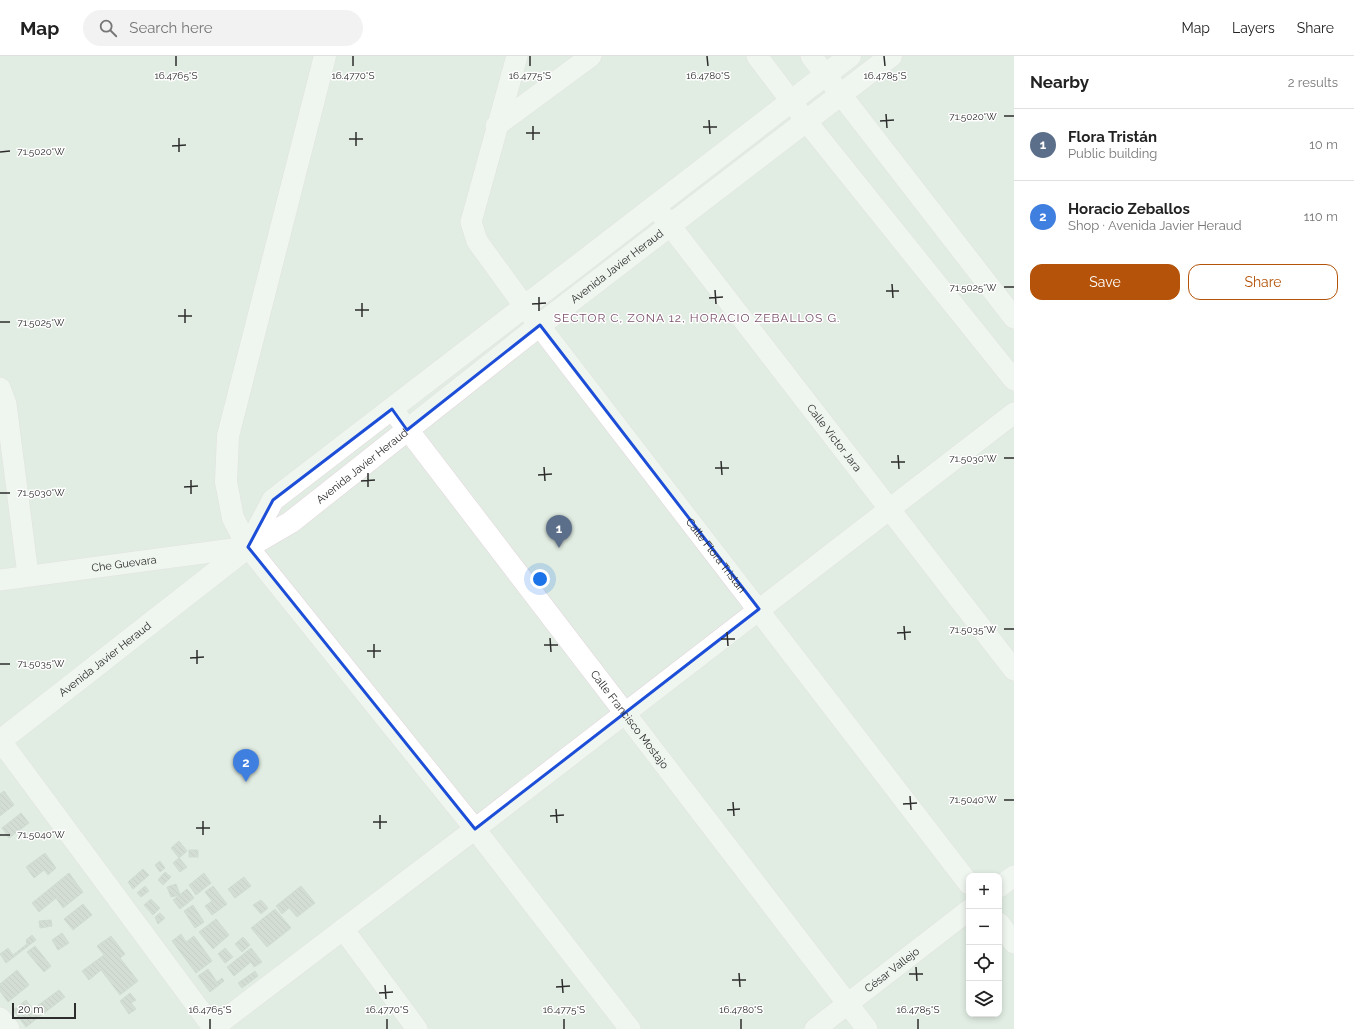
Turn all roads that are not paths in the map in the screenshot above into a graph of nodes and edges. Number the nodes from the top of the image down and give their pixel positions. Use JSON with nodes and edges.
{"nodes":[{"id":1,"x":325,"y":56,"type":"edge"},
{"id":2,"x":517,"y":56,"type":"edge"},
{"id":3,"x":591,"y":56,"type":"edge"},
{"id":4,"x":757,"y":56,"type":"edge"},
{"id":5,"x":811,"y":56,"type":"edge"},
{"id":6,"x":850,"y":56,"type":"edge"},
{"id":7,"x":891,"y":56,"type":"edge"},
{"id":8,"x":826,"y":75,"type":"junction"},
{"id":9,"x":840,"y":95,"type":"junction"},
{"id":10,"x":791,"y":102,"type":"junction"},
{"id":11,"x":806,"y":121,"type":"junction"},
{"id":12,"x":496,"y":126,"type":"junction"},
{"id":13,"x":655,"y":206,"type":"junction"},
{"id":14,"x":670,"y":225,"type":"junction"},
{"id":15,"x":525,"y":307,"type":"junction"},
{"id":16,"x":1014,"y":318,"type":"edge"},
{"id":17,"x":540,"y":325,"type":"junction"},
{"id":18,"x":1014,"y":380,"type":"edge"},
{"id":19,"x":2,"y":399,"type":"edge"},
{"id":20,"x":392,"y":409,"type":"junction"},
{"id":21,"x":1014,"y":413,"type":"edge"},
{"id":22,"x":408,"y":430,"type":"junction"},
{"id":23,"x":890,"y":509,"type":"junction"},
{"id":24,"x":248,"y":547,"type":"junction"},
{"id":25,"x":28,"y":575,"type":"junction"},
{"id":26,"x":0,"y":580,"type":"edge"},
{"id":27,"x":759,"y":609,"type":"junction"},
{"id":28,"x":1014,"y":670,"type":"edge"},
{"id":29,"x":625,"y":712,"type":"junction"},
{"id":30,"x":0,"y":741,"type":"edge"},
{"id":31,"x":475,"y":829,"type":"junction"},
{"id":32,"x":1014,"y":876,"type":"edge"},
{"id":33,"x":966,"y":880,"type":"edge"},
{"id":34,"x":1002,"y":885,"type":"edge"},
{"id":35,"x":966,"y":912,"type":"edge"},
{"id":36,"x":1002,"y":927,"type":"edge"},
{"id":37,"x":343,"y":929,"type":"junction"},
{"id":38,"x":1014,"y":943,"type":"edge"},
{"id":39,"x":847,"y":1004,"type":"junction"},
{"id":40,"x":0,"y":1018,"type":"edge"},
{"id":41,"x":8,"y":1029,"type":"edge"},
{"id":42,"x":213,"y":1029,"type":"edge"},
{"id":43,"x":417,"y":1029,"type":"edge"},
{"id":44,"x":630,"y":1029,"type":"edge"},
{"id":45,"x":815,"y":1029,"type":"edge"},
{"id":46,"x":867,"y":1029,"type":"edge"}],
"edges":[{"from":1,"to":24,"type":"street"},
{"from":2,"to":12,"type":"street"},
{"from":3,"to":12,"type":"street"},
{"from":4,"to":10,"type":"street"},
{"from":5,"to":8,"type":"street"},
{"from":6,"to":8,"type":"street","name":"Avenida Javier Heraud"},
{"from":7,"to":9,"type":"street","name":"Avenida Javier Heraud"},
{"from":8,"to":9,"type":"street"},
{"from":8,"to":10,"type":"street","name":"Avenida Javier Heraud"},
{"from":9,"to":11,"type":"street","name":"Avenida Javier Heraud"},
{"from":9,"to":16,"type":"street"},
{"from":10,"to":11,"type":"street"},
{"from":10,"to":13,"type":"street","name":"Avenida Javier Heraud"},
{"from":11,"to":14,"type":"street","name":"Avenida Javier Heraud"},
{"from":11,"to":18,"type":"street"},
{"from":12,"to":15,"type":"street","name":"Calle Flora Tristan"},
{"from":13,"to":14,"type":"street","name":"Calle Victor Jara"},
{"from":13,"to":15,"type":"street","name":"Avenida Javier Heraud"},
{"from":14,"to":17,"type":"street","name":"Avenida Javier Heraud"},
{"from":14,"to":23,"type":"street","name":"Calle Victor Jara"},
{"from":15,"to":17,"type":"street","name":"Calle Flora Tristan"},
{"from":15,"to":20,"type":"street","name":"Avenida Javier Heraud"},
{"from":17,"to":22,"type":"street","name":"Avenida Javier Heraud"},
{"from":17,"to":27,"type":"street","name":"Calle Flora Tristan"},
{"from":19,"to":25,"type":"street"},
{"from":20,"to":22,"type":"street","name":"Calle Francisco Mostajo"},
{"from":20,"to":24,"type":"street","name":"Avenida Javier Heraud"},
{"from":21,"to":23,"type":"street"},
{"from":22,"to":24,"type":"street","name":"Avenida Javier Heraud"},
{"from":22,"to":29,"type":"street","name":"Calle Francisco Mostajo"},
{"from":23,"to":27,"type":"street"},
{"from":23,"to":28,"type":"street","name":"Calle Victor Jara"},
{"from":24,"to":25,"type":"street","name":"Che Guevara"},
{"from":24,"to":30,"type":"street","name":"Avenida Javier Heraud"},
{"from":24,"to":31,"type":"street"},
{"from":25,"to":26,"type":"street","name":"Che Guevara"},
{"from":27,"to":29,"type":"street"},
{"from":27,"to":33,"type":"street","name":"Calle Flora Tristan"},
{"from":29,"to":31,"type":"street"},
{"from":29,"to":39,"type":"street","name":"Calle Francisco Mostajo"},
{"from":30,"to":42,"type":"street"},
{"from":31,"to":37,"type":"street"},
{"from":31,"to":44,"type":"street"},
{"from":32,"to":34,"type":"street"},
{"from":35,"to":39,"type":"street","name":"César Vallejo"},
{"from":36,"to":38,"type":"street"},
{"from":37,"to":42,"type":"street"},
{"from":37,"to":43,"type":"street"},
{"from":39,"to":45,"type":"street","name":"César Vallejo"},
{"from":39,"to":46,"type":"street","name":"Calle Francisco Mostajo"},
{"from":40,"to":41,"type":"street"}]}
